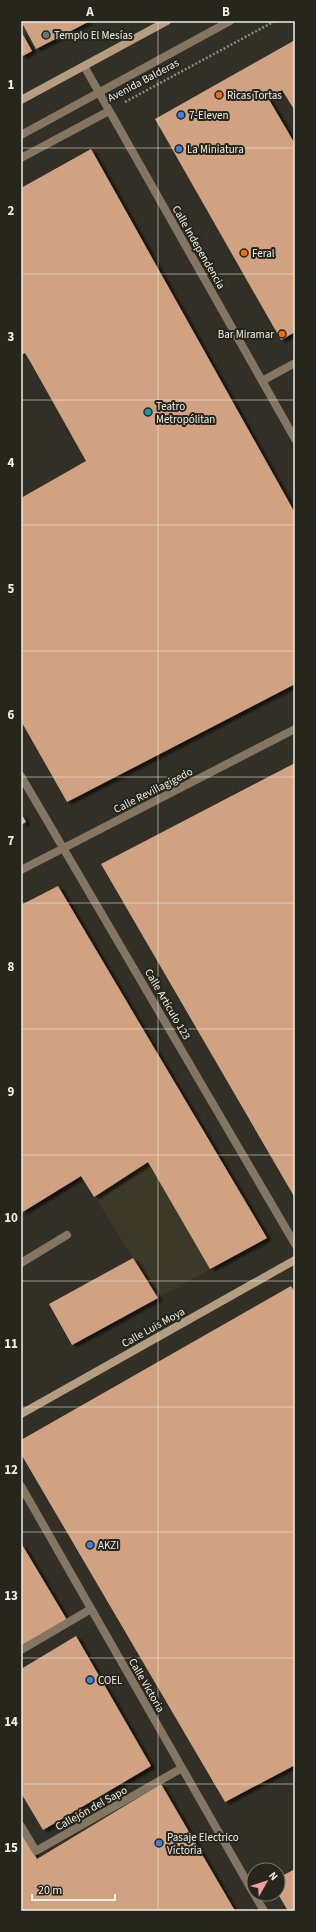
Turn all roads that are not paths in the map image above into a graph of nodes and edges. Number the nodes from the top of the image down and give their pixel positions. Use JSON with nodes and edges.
{"nodes":[{"id":1,"x":167,"y":21,"type":"edge"},
{"id":2,"x":230,"y":21,"type":"edge"},
{"id":3,"x":84,"y":66,"type":"junction"},
{"id":4,"x":99,"y":93,"type":"junction"},
{"id":5,"x":21,"y":100,"type":"edge"},
{"id":6,"x":109,"y":111,"type":"junction"},
{"id":7,"x":21,"y":135,"type":"edge"},
{"id":8,"x":21,"y":158,"type":"edge"},
{"id":9,"x":295,"y":363,"type":"edge"},
{"id":10,"x":262,"y":381,"type":"junction"},
{"id":11,"x":295,"y":439,"type":"edge"},
{"id":12,"x":295,"y":729,"type":"edge"},
{"id":13,"x":21,"y":776,"type":"edge"},
{"id":14,"x":64,"y":848,"type":"junction"},
{"id":15,"x":21,"y":870,"type":"edge"},
{"id":16,"x":67,"y":1235,"type":"dead end"},
{"id":17,"x":295,"y":1244,"type":"edge"},
{"id":18,"x":295,"y":1260,"type":"edge"},
{"id":19,"x":21,"y":1263,"type":"edge"},
{"id":20,"x":21,"y":1414,"type":"edge"},
{"id":21,"x":21,"y":1486,"type":"edge"},
{"id":22,"x":91,"y":1609,"type":"junction"},
{"id":23,"x":21,"y":1650,"type":"edge"},
{"id":24,"x":182,"y":1768,"type":"junction"},
{"id":25,"x":21,"y":1826,"type":"edge"},
{"id":26,"x":246,"y":1880,"type":"edge"},
{"id":27,"x":259,"y":1902,"type":"edge"},
{"id":28,"x":264,"y":1911,"type":"edge"}],
"edges":[{"from":1,"to":3,"type":"street"},
{"from":2,"to":4,"type":"street"},
{"from":3,"to":4,"type":"street","name":"Calle Independencia"},
{"from":3,"to":5,"type":"street"},
{"from":4,"to":6,"type":"street","name":"Calle Independencia"},
{"from":4,"to":7,"type":"street"},
{"from":6,"to":8,"type":"street","name":"Avenida Balderas"},
{"from":6,"to":10,"type":"street","name":"Calle Independencia"},
{"from":9,"to":10,"type":"street"},
{"from":10,"to":11,"type":"street","name":"Calle Independencia"},
{"from":12,"to":14,"type":"street","name":"Calle Revillagigedo"},
{"from":13,"to":14,"type":"street","name":"Calle Artículo 123"},
{"from":14,"to":15,"type":"street","name":"Calle Revillagigedo"},
{"from":14,"to":17,"type":"street","name":"Calle Artículo 123"},
{"from":16,"to":19,"type":"street"},
{"from":18,"to":20,"type":"street","name":"Calle Luis Moya"},
{"from":21,"to":22,"type":"street","name":"Calle Victoria"},
{"from":22,"to":23,"type":"street"},
{"from":22,"to":24,"type":"street","name":"Calle Victoria"},
{"from":24,"to":25,"type":"street","name":"Callejón del Sapo"},
{"from":24,"to":26,"type":"street","name":"Calle Victoria"},
{"from":27,"to":28,"type":"street","name":"Calle Victoria"}]}
